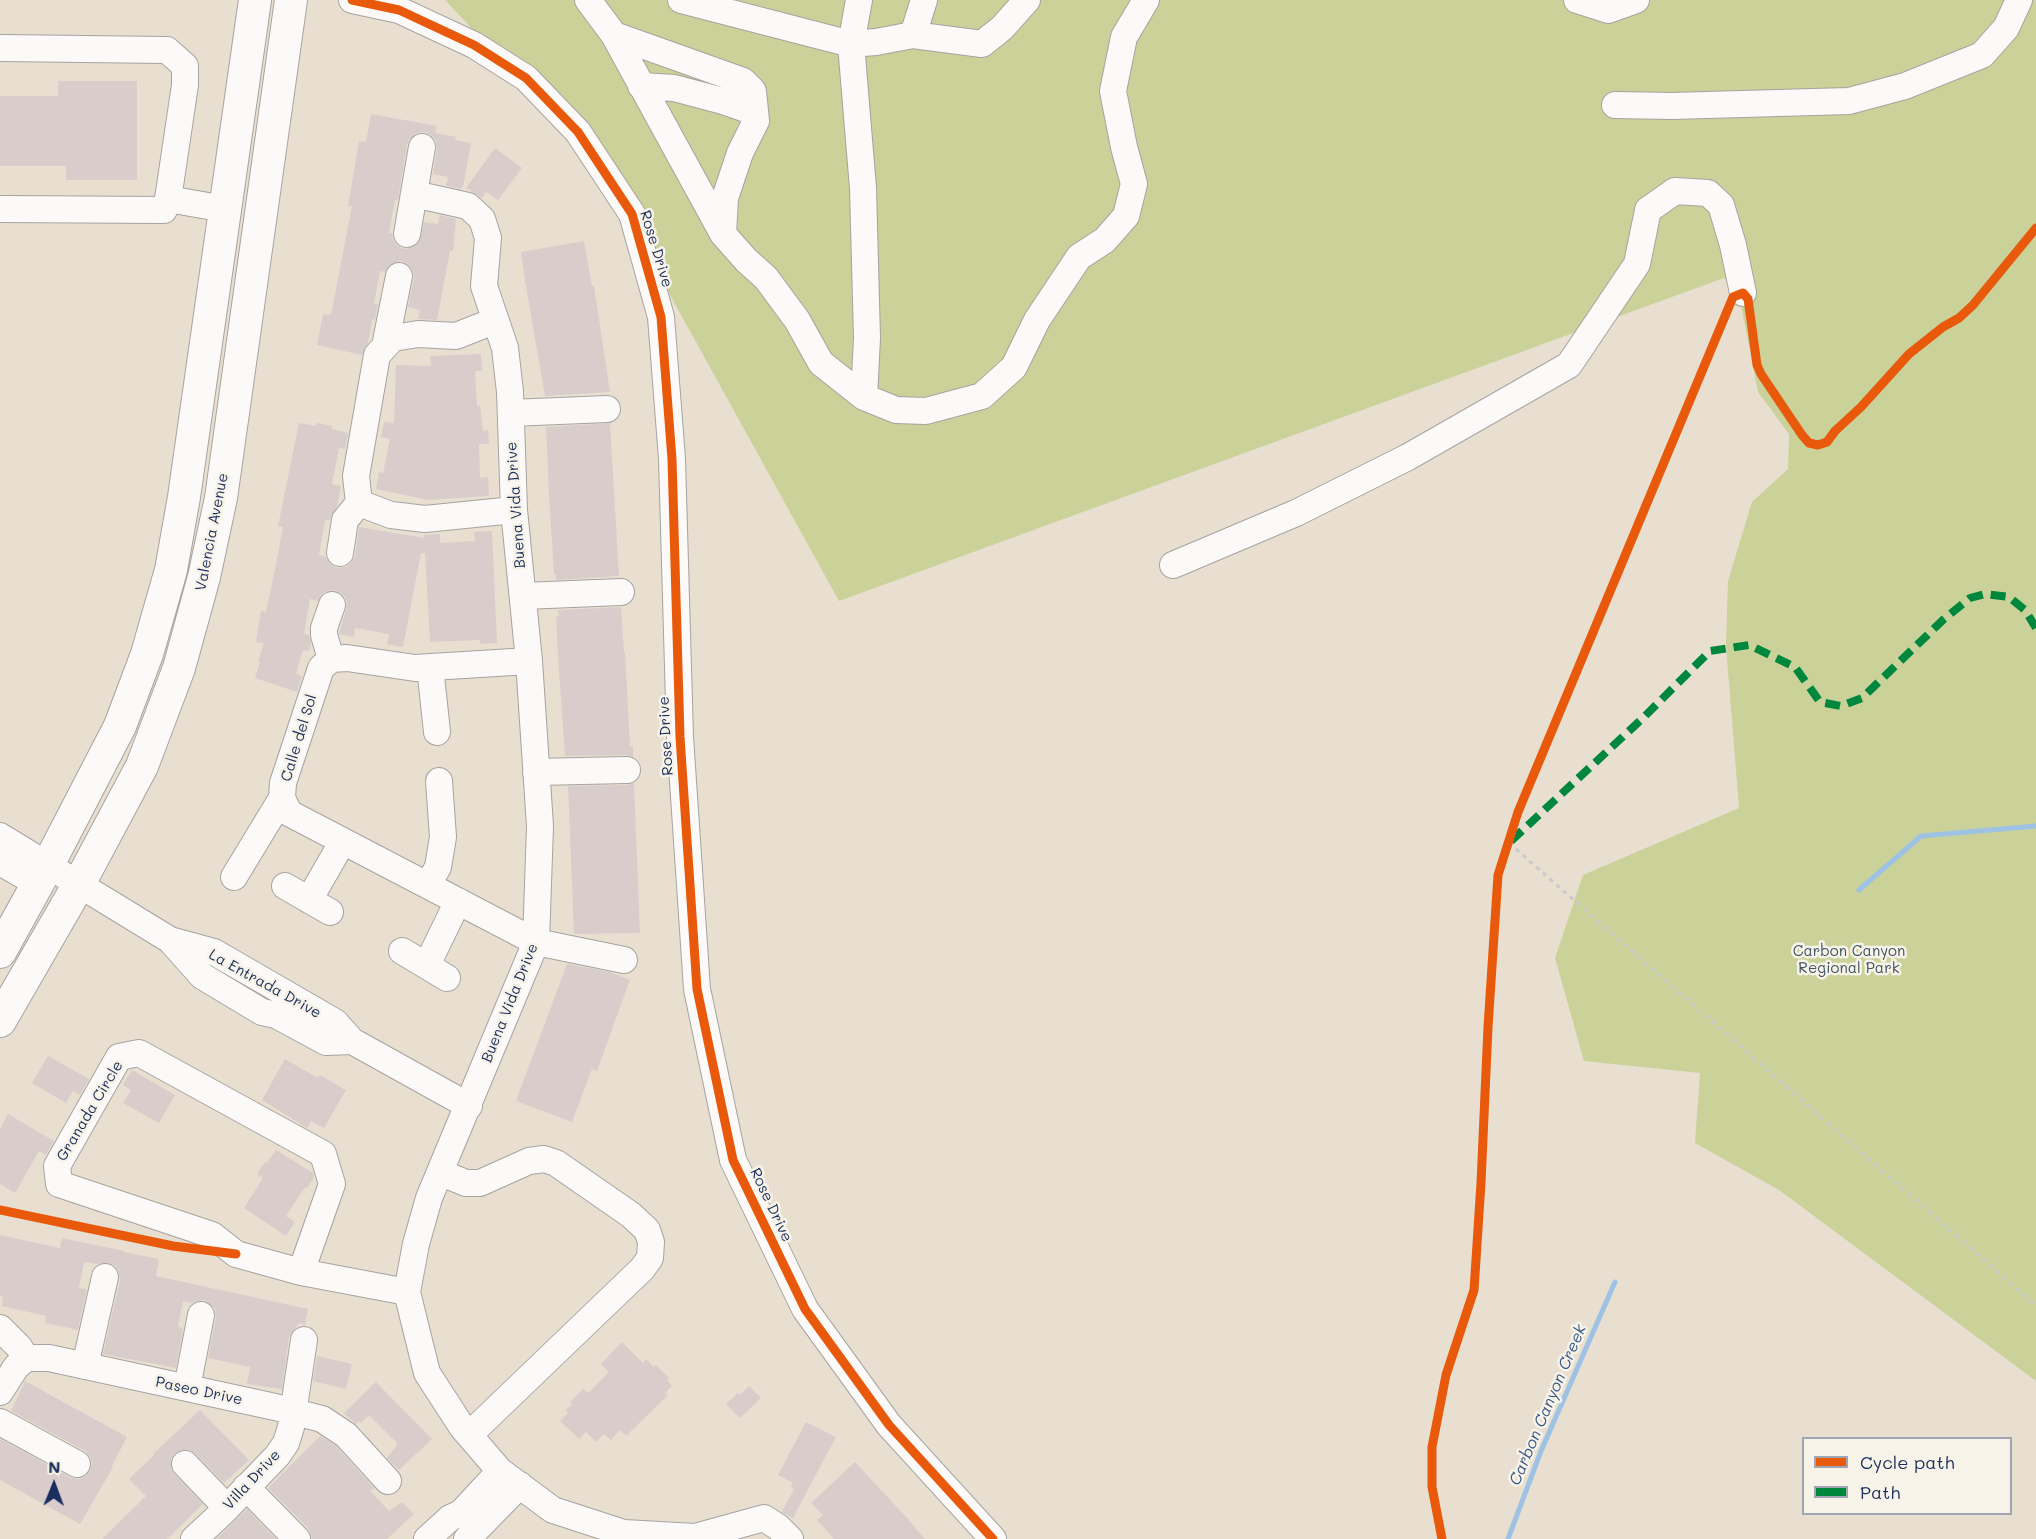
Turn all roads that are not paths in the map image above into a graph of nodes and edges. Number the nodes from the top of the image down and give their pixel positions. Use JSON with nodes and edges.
{"nodes":[{"id":1,"x":255,"y":0,"type":"edge"},
{"id":2,"x":291,"y":0,"type":"edge"},
{"id":3,"x":352,"y":0,"type":"edge"},
{"id":4,"x":588,"y":0,"type":"edge"},
{"id":5,"x":681,"y":0,"type":"edge"},
{"id":6,"x":859,"y":0,"type":"edge"},
{"id":7,"x":924,"y":0,"type":"edge"},
{"id":8,"x":1028,"y":0,"type":"edge"},
{"id":9,"x":1146,"y":0,"type":"edge"},
{"id":10,"x":1577,"y":0,"type":"edge"},
{"id":11,"x":1636,"y":0,"type":"edge"},
{"id":12,"x":2019,"y":0,"type":"edge"},
{"id":13,"x":614,"y":35,"type":"junction"},
{"id":14,"x":913,"y":35,"type":"junction"},
{"id":15,"x":851,"y":44,"type":"junction"},
{"id":16,"x":0,"y":48,"type":"edge"},
{"id":17,"x":641,"y":86,"type":"junction"},
{"id":18,"x":1615,"y":105,"type":"dead end"},
{"id":19,"x":756,"y":121,"type":"junction"},
{"id":20,"x":422,"y":147,"type":"dead end"},
{"id":21,"x":414,"y":194,"type":"junction"},
{"id":22,"x":168,"y":199,"type":"junction"},
{"id":23,"x":0,"y":209,"type":"edge"},
{"id":24,"x":225,"y":209,"type":"junction"},
{"id":25,"x":407,"y":234,"type":"dead end"},
{"id":26,"x":723,"y":234,"type":"junction"},
{"id":27,"x":399,"y":276,"type":"dead end"},
{"id":28,"x":1743,"y":293,"type":"dead end"},
{"id":29,"x":494,"y":321,"type":"junction"},
{"id":30,"x":385,"y":346,"type":"junction"},
{"id":31,"x":864,"y":397,"type":"junction"},
{"id":32,"x":607,"y":410,"type":"dead end"},
{"id":33,"x":511,"y":413,"type":"junction"},
{"id":34,"x":359,"y":503,"type":"junction"},
{"id":35,"x":514,"y":510,"type":"junction"},
{"id":36,"x":340,"y":553,"type":"dead end"},
{"id":37,"x":1173,"y":565,"type":"dead end"},
{"id":38,"x":621,"y":592,"type":"dead end"},
{"id":39,"x":523,"y":596,"type":"junction"},
{"id":40,"x":332,"y":605,"type":"dead end"},
{"id":41,"x":331,"y":658,"type":"junction"},
{"id":42,"x":529,"y":662,"type":"junction"},
{"id":43,"x":430,"y":667,"type":"junction"},
{"id":44,"x":437,"y":732,"type":"dead end"},
{"id":45,"x":627,"y":770,"type":"dead end"},
{"id":46,"x":537,"y":772,"type":"junction"},
{"id":47,"x":440,"y":781,"type":"dead end"},
{"id":48,"x":282,"y":798,"type":"junction"},
{"id":49,"x":0,"y":836,"type":"edge"},
{"id":50,"x":343,"y":841,"type":"junction"},
{"id":51,"x":0,"y":862,"type":"edge"},
{"id":52,"x":43,"y":875,"type":"junction"},
{"id":53,"x":234,"y":877,"type":"dead end"},
{"id":54,"x":79,"y":884,"type":"junction"},
{"id":55,"x":428,"y":885,"type":"junction"},
{"id":56,"x":285,"y":886,"type":"dead end"},
{"id":57,"x":458,"y":901,"type":"junction"},
{"id":58,"x":536,"y":942,"type":"junction"},
{"id":59,"x":402,"y":951,"type":"dead end"},
{"id":60,"x":0,"y":952,"type":"edge"},
{"id":61,"x":624,"y":960,"type":"dead end"},
{"id":62,"x":0,"y":1022,"type":"edge"},
{"id":63,"x":469,"y":1106,"type":"junction"},
{"id":64,"x":441,"y":1173,"type":"junction"},
{"id":65,"x":301,"y":1272,"type":"junction"},
{"id":66,"x":105,"y":1277,"type":"dead end"},
{"id":67,"x":407,"y":1292,"type":"junction"},
{"id":68,"x":201,"y":1316,"type":"dead end"},
{"id":69,"x":0,"y":1328,"type":"edge"},
{"id":70,"x":303,"y":1340,"type":"dead end"},
{"id":71,"x":27,"y":1358,"type":"junction"},
{"id":72,"x":85,"y":1366,"type":"junction"},
{"id":73,"x":187,"y":1388,"type":"junction"},
{"id":74,"x":0,"y":1392,"type":"edge"},
{"id":75,"x":292,"y":1412,"type":"junction"},
{"id":76,"x":0,"y":1422,"type":"edge"},
{"id":77,"x":469,"y":1435,"type":"junction"},
{"id":78,"x":77,"y":1464,"type":"dead end"},
{"id":79,"x":185,"y":1464,"type":"dead end"},
{"id":80,"x":510,"y":1478,"type":"junction"},
{"id":81,"x":388,"y":1481,"type":"dead end"},
{"id":82,"x":246,"y":1487,"type":"junction"},
{"id":83,"x":227,"y":1508,"type":"junction"},
{"id":84,"x":194,"y":1539,"type":"edge"},
{"id":85,"x":297,"y":1539,"type":"edge"},
{"id":86,"x":428,"y":1539,"type":"edge"},
{"id":87,"x":467,"y":1539,"type":"edge"},
{"id":88,"x":790,"y":1539,"type":"edge"},
{"id":89,"x":993,"y":1539,"type":"edge"}],
"edges":[{"from":1,"to":24,"type":"main road"},
{"from":2,"to":54,"type":"main road","name":"Valencia Avenue"},
{"from":3,"to":89,"type":"street","name":"Rose Drive"},
{"from":4,"to":13,"type":"street"},
{"from":5,"to":15,"type":"street"},
{"from":6,"to":15,"type":"street"},
{"from":7,"to":14,"type":"street"},
{"from":8,"to":14,"type":"street"},
{"from":9,"to":31,"type":"street"},
{"from":10,"to":11,"type":"street"},
{"from":12,"to":18,"type":"street"},
{"from":13,"to":17,"type":"street"},
{"from":13,"to":19,"type":"street"},
{"from":14,"to":15,"type":"street"},
{"from":15,"to":31,"type":"street"},
{"from":16,"to":22,"type":"street"},
{"from":17,"to":19,"type":"street"},
{"from":17,"to":26,"type":"street"},
{"from":19,"to":26,"type":"street"},
{"from":20,"to":21,"type":"street"},
{"from":21,"to":25,"type":"street"},
{"from":21,"to":29,"type":"street","name":"Buena Vida Drive"},
{"from":22,"to":23,"type":"street"},
{"from":22,"to":24,"type":"street"},
{"from":24,"to":52,"type":"main road"},
{"from":26,"to":31,"type":"street"},
{"from":27,"to":30,"type":"street"},
{"from":28,"to":37,"type":"street"},
{"from":29,"to":30,"type":"street"},
{"from":29,"to":33,"type":"street","name":"Buena Vida Drive"},
{"from":30,"to":34,"type":"street"},
{"from":32,"to":33,"type":"street"},
{"from":33,"to":35,"type":"street","name":"Buena Vida Drive"},
{"from":34,"to":35,"type":"street"},
{"from":34,"to":36,"type":"street"},
{"from":35,"to":39,"type":"street","name":"Buena Vida Drive"},
{"from":38,"to":39,"type":"street"},
{"from":39,"to":42,"type":"street","name":"Buena Vida Drive"},
{"from":40,"to":41,"type":"street"},
{"from":41,"to":43,"type":"street"},
{"from":41,"to":48,"type":"street","name":"Calle del Sol"},
{"from":42,"to":43,"type":"street"},
{"from":42,"to":46,"type":"street","name":"Buena Vida Drive"},
{"from":43,"to":44,"type":"street"},
{"from":45,"to":46,"type":"street"},
{"from":46,"to":58,"type":"street","name":"Buena Vida Drive"},
{"from":47,"to":55,"type":"street"},
{"from":48,"to":50,"type":"street","name":"Calle del Sol"},
{"from":48,"to":53,"type":"street"},
{"from":49,"to":52,"type":"street"},
{"from":50,"to":55,"type":"street","name":"Calle del Sol"},
{"from":50,"to":56,"type":"street"},
{"from":51,"to":52,"type":"street"},
{"from":52,"to":54,"type":"street","name":"La Entrada Drive"},
{"from":52,"to":60,"type":"main road"},
{"from":54,"to":62,"type":"main road","name":"Valencia Avenue"},
{"from":54,"to":63,"type":"street","name":"La Entrada Drive"},
{"from":55,"to":57,"type":"street","name":"Calle del Sol"},
{"from":57,"to":58,"type":"street","name":"Calle del Sol"},
{"from":57,"to":59,"type":"street"},
{"from":58,"to":61,"type":"street","name":"Calle del Sol"},
{"from":58,"to":63,"type":"street","name":"Buena Vida Drive"},
{"from":63,"to":64,"type":"street","name":"Buena Vida Drive"},
{"from":64,"to":67,"type":"street","name":"Buena Vida Drive"},
{"from":64,"to":77,"type":"street"},
{"from":65,"to":65,"type":"street","name":"Granada Circle"},
{"from":65,"to":67,"type":"street","name":"Granada Circle"},
{"from":66,"to":72,"type":"street"},
{"from":67,"to":77,"type":"street","name":"Buena Vida Drive"},
{"from":68,"to":73,"type":"street"},
{"from":69,"to":71,"type":"street"},
{"from":70,"to":75,"type":"street","name":"Villa Drive"},
{"from":71,"to":72,"type":"street","name":"Paseo Drive"},
{"from":71,"to":74,"type":"street"},
{"from":72,"to":73,"type":"street","name":"Paseo Drive"},
{"from":73,"to":75,"type":"street","name":"Paseo Drive"},
{"from":75,"to":81,"type":"street","name":"Paseo Drive"},
{"from":75,"to":82,"type":"street","name":"Villa Drive"},
{"from":76,"to":78,"type":"street"},
{"from":77,"to":80,"type":"street","name":"Buena Vida Drive"},
{"from":79,"to":83,"type":"street"},
{"from":80,"to":86,"type":"street"},
{"from":80,"to":87,"type":"street"},
{"from":80,"to":88,"type":"street","name":"Buena Vida Drive"},
{"from":82,"to":83,"type":"street","name":"Villa Drive"},
{"from":82,"to":85,"type":"street"},
{"from":83,"to":84,"type":"street","name":"Villa Drive"}]}
